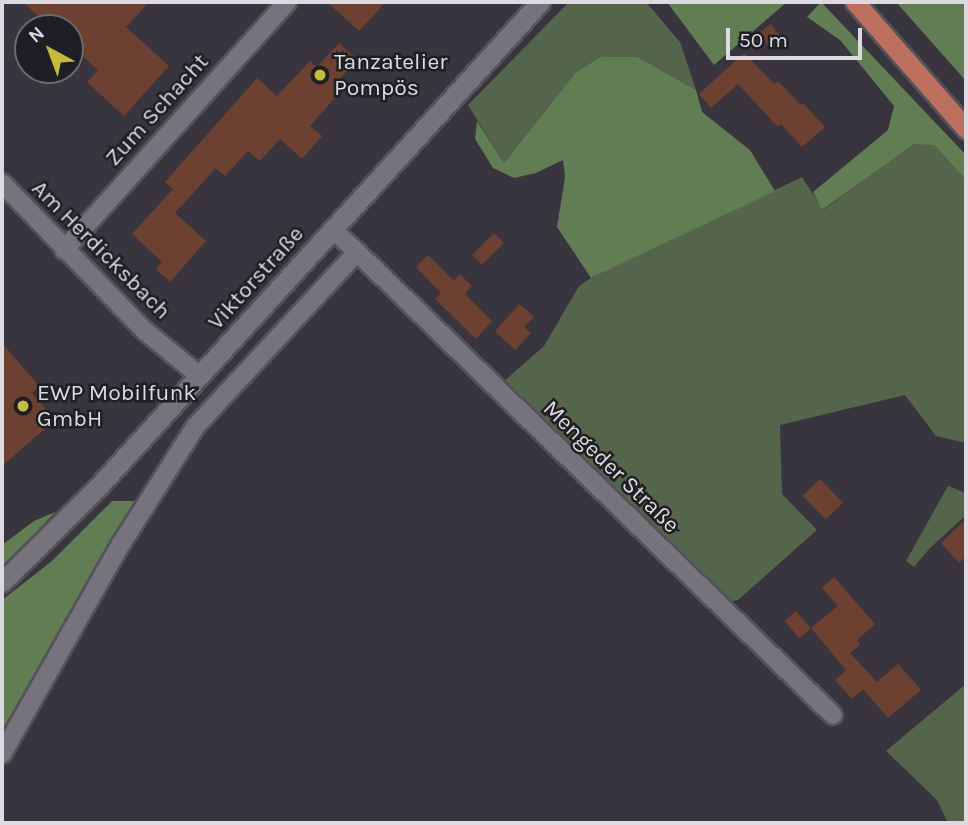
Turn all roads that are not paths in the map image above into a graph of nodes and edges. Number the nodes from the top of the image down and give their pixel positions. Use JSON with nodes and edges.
{"nodes":[{"id":1,"x":287,"y":2,"type":"edge"},
{"id":2,"x":540,"y":2,"type":"edge"},
{"id":3,"x":855,"y":2,"type":"edge"},
{"id":4,"x":966,"y":130,"type":"edge"},
{"id":5,"x":2,"y":183,"type":"edge"},
{"id":6,"x":333,"y":230,"type":"junction"},
{"id":7,"x":64,"y":250,"type":"junction"},
{"id":8,"x":357,"y":253,"type":"junction"},
{"id":9,"x":200,"y":376,"type":"junction"},
{"id":10,"x":2,"y":582,"type":"edge"},
{"id":11,"x":833,"y":715,"type":"dead end"},
{"id":12,"x":2,"y":754,"type":"edge"}],
"edges":[{"from":1,"to":7,"type":"street","name":"Zum Schacht"},
{"from":2,"to":6,"type":"main road","name":"Viktorstraße"},
{"from":3,"to":4,"type":"main road"},
{"from":5,"to":7,"type":"street","name":"Am Herdicksbach"},
{"from":6,"to":8,"type":"street","name":"Mengeder Straße"},
{"from":6,"to":9,"type":"main road","name":"Viktorstraße"},
{"from":7,"to":9,"type":"street","name":"Am Herdicksbach"},
{"from":8,"to":11,"type":"street","name":"Mengeder Straße"},
{"from":8,"to":12,"type":"street"},
{"from":9,"to":10,"type":"main road","name":"Viktorstraße"}]}
